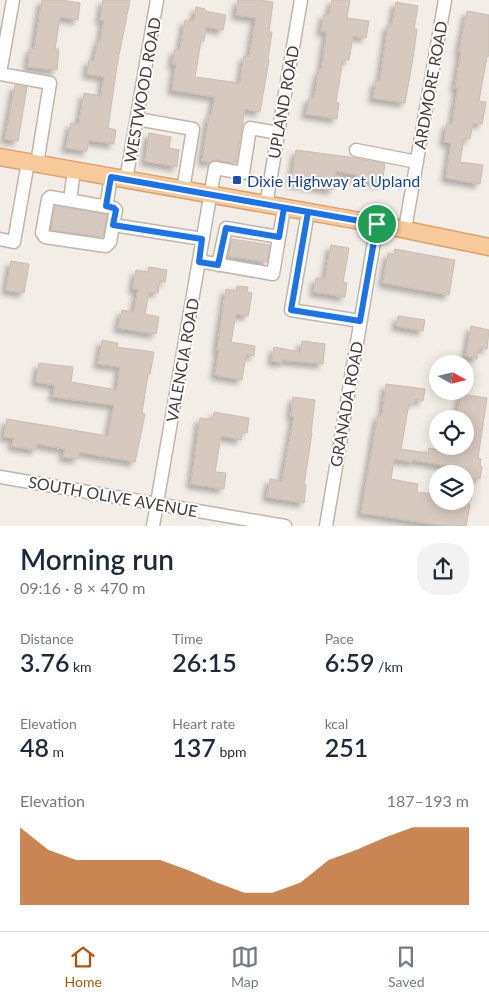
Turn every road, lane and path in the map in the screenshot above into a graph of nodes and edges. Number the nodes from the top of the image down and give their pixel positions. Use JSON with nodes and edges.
{"nodes":[{"id":1,"x":13,"y":0,"type":"edge"},
{"id":2,"x":157,"y":0,"type":"edge"},
{"id":3,"x":301,"y":0,"type":"edge"},
{"id":4,"x":445,"y":0,"type":"edge"},
{"id":5,"x":4,"y":30,"type":"edge"},
{"id":6,"x":0,"y":73,"type":"edge"},
{"id":7,"x":137,"y":119,"type":"junction"},
{"id":8,"x":278,"y":133,"type":"junction"},
{"id":9,"x":356,"y":150,"type":"dead end"},
{"id":10,"x":0,"y":157,"type":"edge"},
{"id":11,"x":417,"y":162,"type":"junction"},
{"id":12,"x":32,"y":163,"type":"junction"},
{"id":13,"x":74,"y":170,"type":"junction"},
{"id":14,"x":119,"y":178,"type":"junction"},
{"id":15,"x":184,"y":190,"type":"junction"},
{"id":16,"x":211,"y":194,"type":"junction"},
{"id":17,"x":70,"y":200,"type":"junction"},
{"id":18,"x":266,"y":205,"type":"junction"},
{"id":19,"x":106,"y":206,"type":"junction"},
{"id":20,"x":284,"y":208,"type":"junction"},
{"id":21,"x":308,"y":212,"type":"junction"},
{"id":22,"x":377,"y":224,"type":"junction"},
{"id":23,"x":113,"y":225,"type":"junction"},
{"id":24,"x":405,"y":229,"type":"junction"},
{"id":25,"x":279,"y":237,"type":"junction"},
{"id":26,"x":0,"y":239,"type":"edge"},
{"id":27,"x":202,"y":239,"type":"junction"},
{"id":28,"x":489,"y":247,"type":"edge"},
{"id":29,"x":199,"y":262,"type":"junction"},
{"id":30,"x":218,"y":265,"type":"junction"},
{"id":31,"x":360,"y":321,"type":"junction"},
{"id":32,"x":0,"y":477,"type":"edge"},
{"id":33,"x":157,"y":504,"type":"junction"},
{"id":34,"x":153,"y":526,"type":"edge"},
{"id":35,"x":285,"y":526,"type":"edge"},
{"id":36,"x":326,"y":526,"type":"edge"}],
"edges":[{"from":1,"to":5,"type":"street"},
{"from":2,"to":7,"type":"street","name":"WESTWOOD ROAD"},
{"from":3,"to":8,"type":"street","name":"UPLAND ROAD"},
{"from":4,"to":11,"type":"street","name":"ARDMORE ROAD"},
{"from":5,"to":6,"type":"street"},
{"from":6,"to":12,"type":"street"},
{"from":7,"to":14,"type":"street","name":"WESTWOOD ROAD"},
{"from":7,"to":15,"type":"street"},
{"from":8,"to":16,"type":"street","name":"VALENCIA ROAD"},
{"from":8,"to":18,"type":"street","name":"UPLAND ROAD"},
{"from":9,"to":11,"type":"street"},
{"from":10,"to":12,"type":"main road"},
{"from":11,"to":24,"type":"street","name":"ARDMORE ROAD"},
{"from":12,"to":13,"type":"main road"},
{"from":12,"to":26,"type":"street"},
{"from":13,"to":14,"type":"main road"},
{"from":13,"to":17,"type":"street"},
{"from":14,"to":15,"type":"main road"},
{"from":14,"to":19,"type":"street","name":"WESTWOOD ROAD"},
{"from":15,"to":16,"type":"main road"},
{"from":16,"to":18,"type":"main road"},
{"from":16,"to":27,"type":"street","name":"VALENCIA ROAD"},
{"from":17,"to":19,"type":"street"},
{"from":17,"to":23,"type":"street"},
{"from":18,"to":20,"type":"main road"},
{"from":19,"to":23,"type":"street"},
{"from":20,"to":21,"type":"main road"},
{"from":20,"to":25,"type":"street"},
{"from":21,"to":22,"type":"main road"},
{"from":21,"to":31,"type":"street"},
{"from":22,"to":24,"type":"main road"},
{"from":22,"to":31,"type":"street","name":"GRANADA ROAD"},
{"from":23,"to":27,"type":"street"},
{"from":24,"to":28,"type":"main road"},
{"from":25,"to":30,"type":"street"},
{"from":25,"to":30,"type":"street"},
{"from":27,"to":29,"type":"street","name":"VALENCIA ROAD"},
{"from":29,"to":30,"type":"street"},
{"from":29,"to":33,"type":"street","name":"VALENCIA ROAD"},
{"from":31,"to":36,"type":"street","name":"GRANADA ROAD"},
{"from":32,"to":33,"type":"street","name":"SOUTH OLIVE AVENUE"},
{"from":33,"to":34,"type":"street","name":"VALENCIA ROAD"},
{"from":33,"to":35,"type":"street","name":"SOUTH OLIVE AVENUE"}]}
